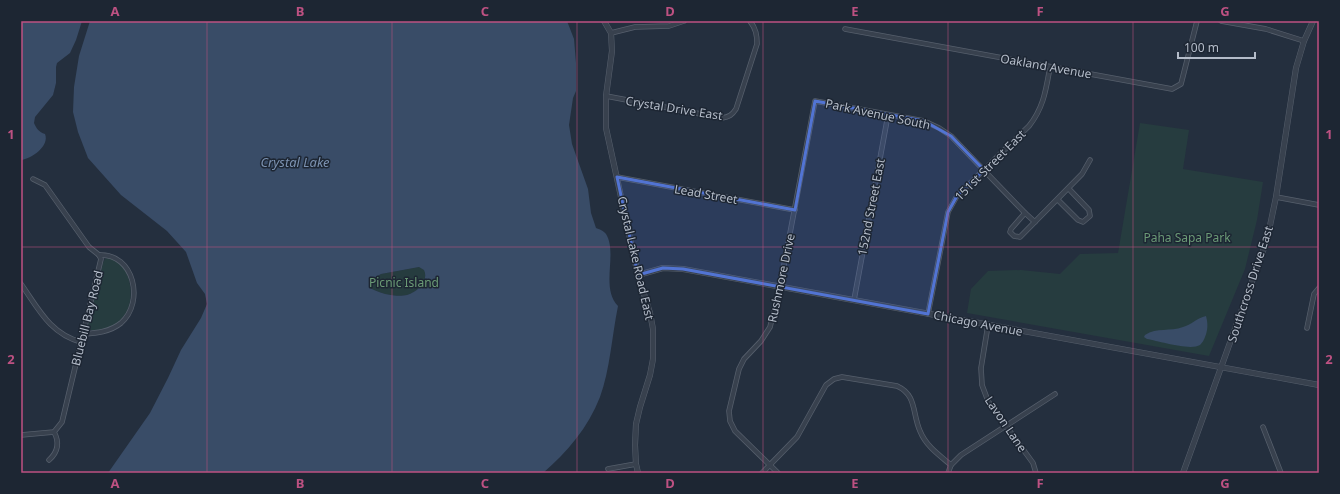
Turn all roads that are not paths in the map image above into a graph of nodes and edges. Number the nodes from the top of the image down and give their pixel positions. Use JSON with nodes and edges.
{"nodes":[{"id":1,"x":604,"y":21,"type":"edge"},
{"id":2,"x":684,"y":21,"type":"edge"},
{"id":3,"x":750,"y":21,"type":"edge"},
{"id":4,"x":1197,"y":21,"type":"edge"},
{"id":5,"x":1221,"y":21,"type":"edge"},
{"id":6,"x":1314,"y":21,"type":"edge"},
{"id":7,"x":845,"y":29,"type":"dead end"},
{"id":8,"x":611,"y":33,"type":"junction"},
{"id":9,"x":1304,"y":41,"type":"junction"},
{"id":10,"x":1050,"y":67,"type":"junction"},
{"id":11,"x":606,"y":96,"type":"junction"},
{"id":12,"x":815,"y":101,"type":"joint"},
{"id":13,"x":888,"y":115,"type":"junction"},
{"id":14,"x":1090,"y":160,"type":"dead end"},
{"id":15,"x":984,"y":170,"type":"junction"},
{"id":16,"x":617,"y":177,"type":"junction"},
{"id":17,"x":32,"y":179,"type":"dead end"},
{"id":18,"x":1069,"y":188,"type":"junction"},
{"id":19,"x":1276,"y":198,"type":"junction"},
{"id":20,"x":1058,"y":200,"type":"junction"},
{"id":21,"x":1319,"y":205,"type":"edge"},
{"id":22,"x":794,"y":210,"type":"junction"},
{"id":23,"x":1025,"y":213,"type":"junction"},
{"id":24,"x":1035,"y":222,"type":"junction"},
{"id":25,"x":99,"y":255,"type":"junction"},
{"id":26,"x":638,"y":274,"type":"junction"},
{"id":27,"x":21,"y":284,"type":"edge"},
{"id":28,"x":780,"y":286,"type":"junction"},
{"id":29,"x":1319,"y":288,"type":"edge"},
{"id":30,"x":854,"y":300,"type":"junction"},
{"id":31,"x":928,"y":314,"type":"junction"},
{"id":32,"x":988,"y":325,"type":"junction"},
{"id":33,"x":1307,"y":328,"type":"dead end"},
{"id":34,"x":83,"y":334,"type":"junction"},
{"id":35,"x":81,"y":342,"type":"junction"},
{"id":36,"x":1222,"y":368,"type":"junction"},
{"id":37,"x":1319,"y":385,"type":"edge"},
{"id":38,"x":1055,"y":394,"type":"dead end"},
{"id":39,"x":1006,"y":426,"type":"junction"},
{"id":40,"x":1263,"y":427,"type":"dead end"},
{"id":41,"x":54,"y":432,"type":"junction"},
{"id":42,"x":21,"y":435,"type":"edge"},
{"id":43,"x":49,"y":460,"type":"dead end"},
{"id":44,"x":636,"y":464,"type":"junction"},
{"id":45,"x":951,"y":465,"type":"junction"},
{"id":46,"x":770,"y":466,"type":"junction"},
{"id":47,"x":608,"y":469,"type":"dead end"},
{"id":48,"x":638,"y":473,"type":"edge"},
{"id":49,"x":762,"y":473,"type":"edge"},
{"id":50,"x":778,"y":473,"type":"edge"},
{"id":51,"x":948,"y":473,"type":"edge"},
{"id":52,"x":1036,"y":473,"type":"edge"},
{"id":53,"x":1183,"y":473,"type":"edge"},
{"id":54,"x":1281,"y":473,"type":"edge"}],
"edges":[{"from":1,"to":8,"type":"street","name":"Crystal Lake Road East"},
{"from":2,"to":8,"type":"street"},
{"from":3,"to":11,"type":"street","name":"Crystal Drive East"},
{"from":4,"to":10,"type":"street","name":"Oakland Avenue"},
{"from":5,"to":9,"type":"street"},
{"from":6,"to":9,"type":"street","name":"Southcross Drive East"},
{"from":7,"to":10,"type":"street","name":"Oakland Avenue"},
{"from":8,"to":11,"type":"street","name":"Crystal Lake Road East"},
{"from":9,"to":19,"type":"street","name":"Southcross Drive East"},
{"from":10,"to":15,"type":"street","name":"151st Street East"},
{"from":11,"to":16,"type":"street","name":"Crystal Lake Road East"},
{"from":12,"to":13,"type":"street","name":"Park Avenue South"},
{"from":12,"to":22,"type":"street","name":"Rushmore Drive"},
{"from":13,"to":15,"type":"street","name":"Park Avenue South"},
{"from":13,"to":30,"type":"street","name":"152nd Street East"},
{"from":14,"to":18,"type":"street"},
{"from":15,"to":23,"type":"street","name":"Park Avenue South"},
{"from":15,"to":31,"type":"street","name":"151st Street East"},
{"from":16,"to":22,"type":"street","name":"Lead Street"},
{"from":16,"to":26,"type":"street","name":"Crystal Lake Road East"},
{"from":17,"to":25,"type":"street","name":"Bluebill Bay Road"},
{"from":18,"to":20,"type":"street"},
{"from":18,"to":20,"type":"street"},
{"from":19,"to":21,"type":"street"},
{"from":19,"to":36,"type":"street","name":"Southcross Drive East"},
{"from":20,"to":24,"type":"street"},
{"from":22,"to":28,"type":"street","name":"Rushmore Drive"},
{"from":23,"to":24,"type":"street","name":"Park Avenue South"},
{"from":23,"to":24,"type":"street"},
{"from":25,"to":34,"type":"street","name":"Bluebill Bay Road"},
{"from":25,"to":34,"type":"street"},
{"from":26,"to":28,"type":"street","name":"Chicago Avenue"},
{"from":26,"to":44,"type":"street","name":"Crystal Lake Road East"},
{"from":27,"to":35,"type":"street"},
{"from":28,"to":30,"type":"street","name":"Chicago Avenue"},
{"from":28,"to":46,"type":"street","name":"Rushmore Drive"},
{"from":29,"to":33,"type":"street"},
{"from":30,"to":31,"type":"street","name":"Chicago Avenue"},
{"from":31,"to":32,"type":"street","name":"Chicago Avenue"},
{"from":32,"to":36,"type":"street","name":"Chicago Avenue"},
{"from":32,"to":39,"type":"street","name":"Lavon Lane"},
{"from":34,"to":35,"type":"street","name":"Bluebill Bay Road"},
{"from":35,"to":41,"type":"street","name":"Bluebill Bay Road"},
{"from":36,"to":37,"type":"street","name":"Chicago Avenue"},
{"from":36,"to":53,"type":"street","name":"Southcross Drive East"},
{"from":38,"to":39,"type":"street"},
{"from":39,"to":45,"type":"street"},
{"from":39,"to":52,"type":"street","name":"Lavon Lane"},
{"from":40,"to":54,"type":"street"},
{"from":41,"to":42,"type":"street"},
{"from":41,"to":43,"type":"street"},
{"from":44,"to":47,"type":"street"},
{"from":44,"to":48,"type":"street","name":"Crystal Lake Road East"},
{"from":45,"to":46,"type":"street"},
{"from":45,"to":51,"type":"street"},
{"from":46,"to":49,"type":"street"},
{"from":46,"to":50,"type":"street","name":"Rushmore Drive"}]}
